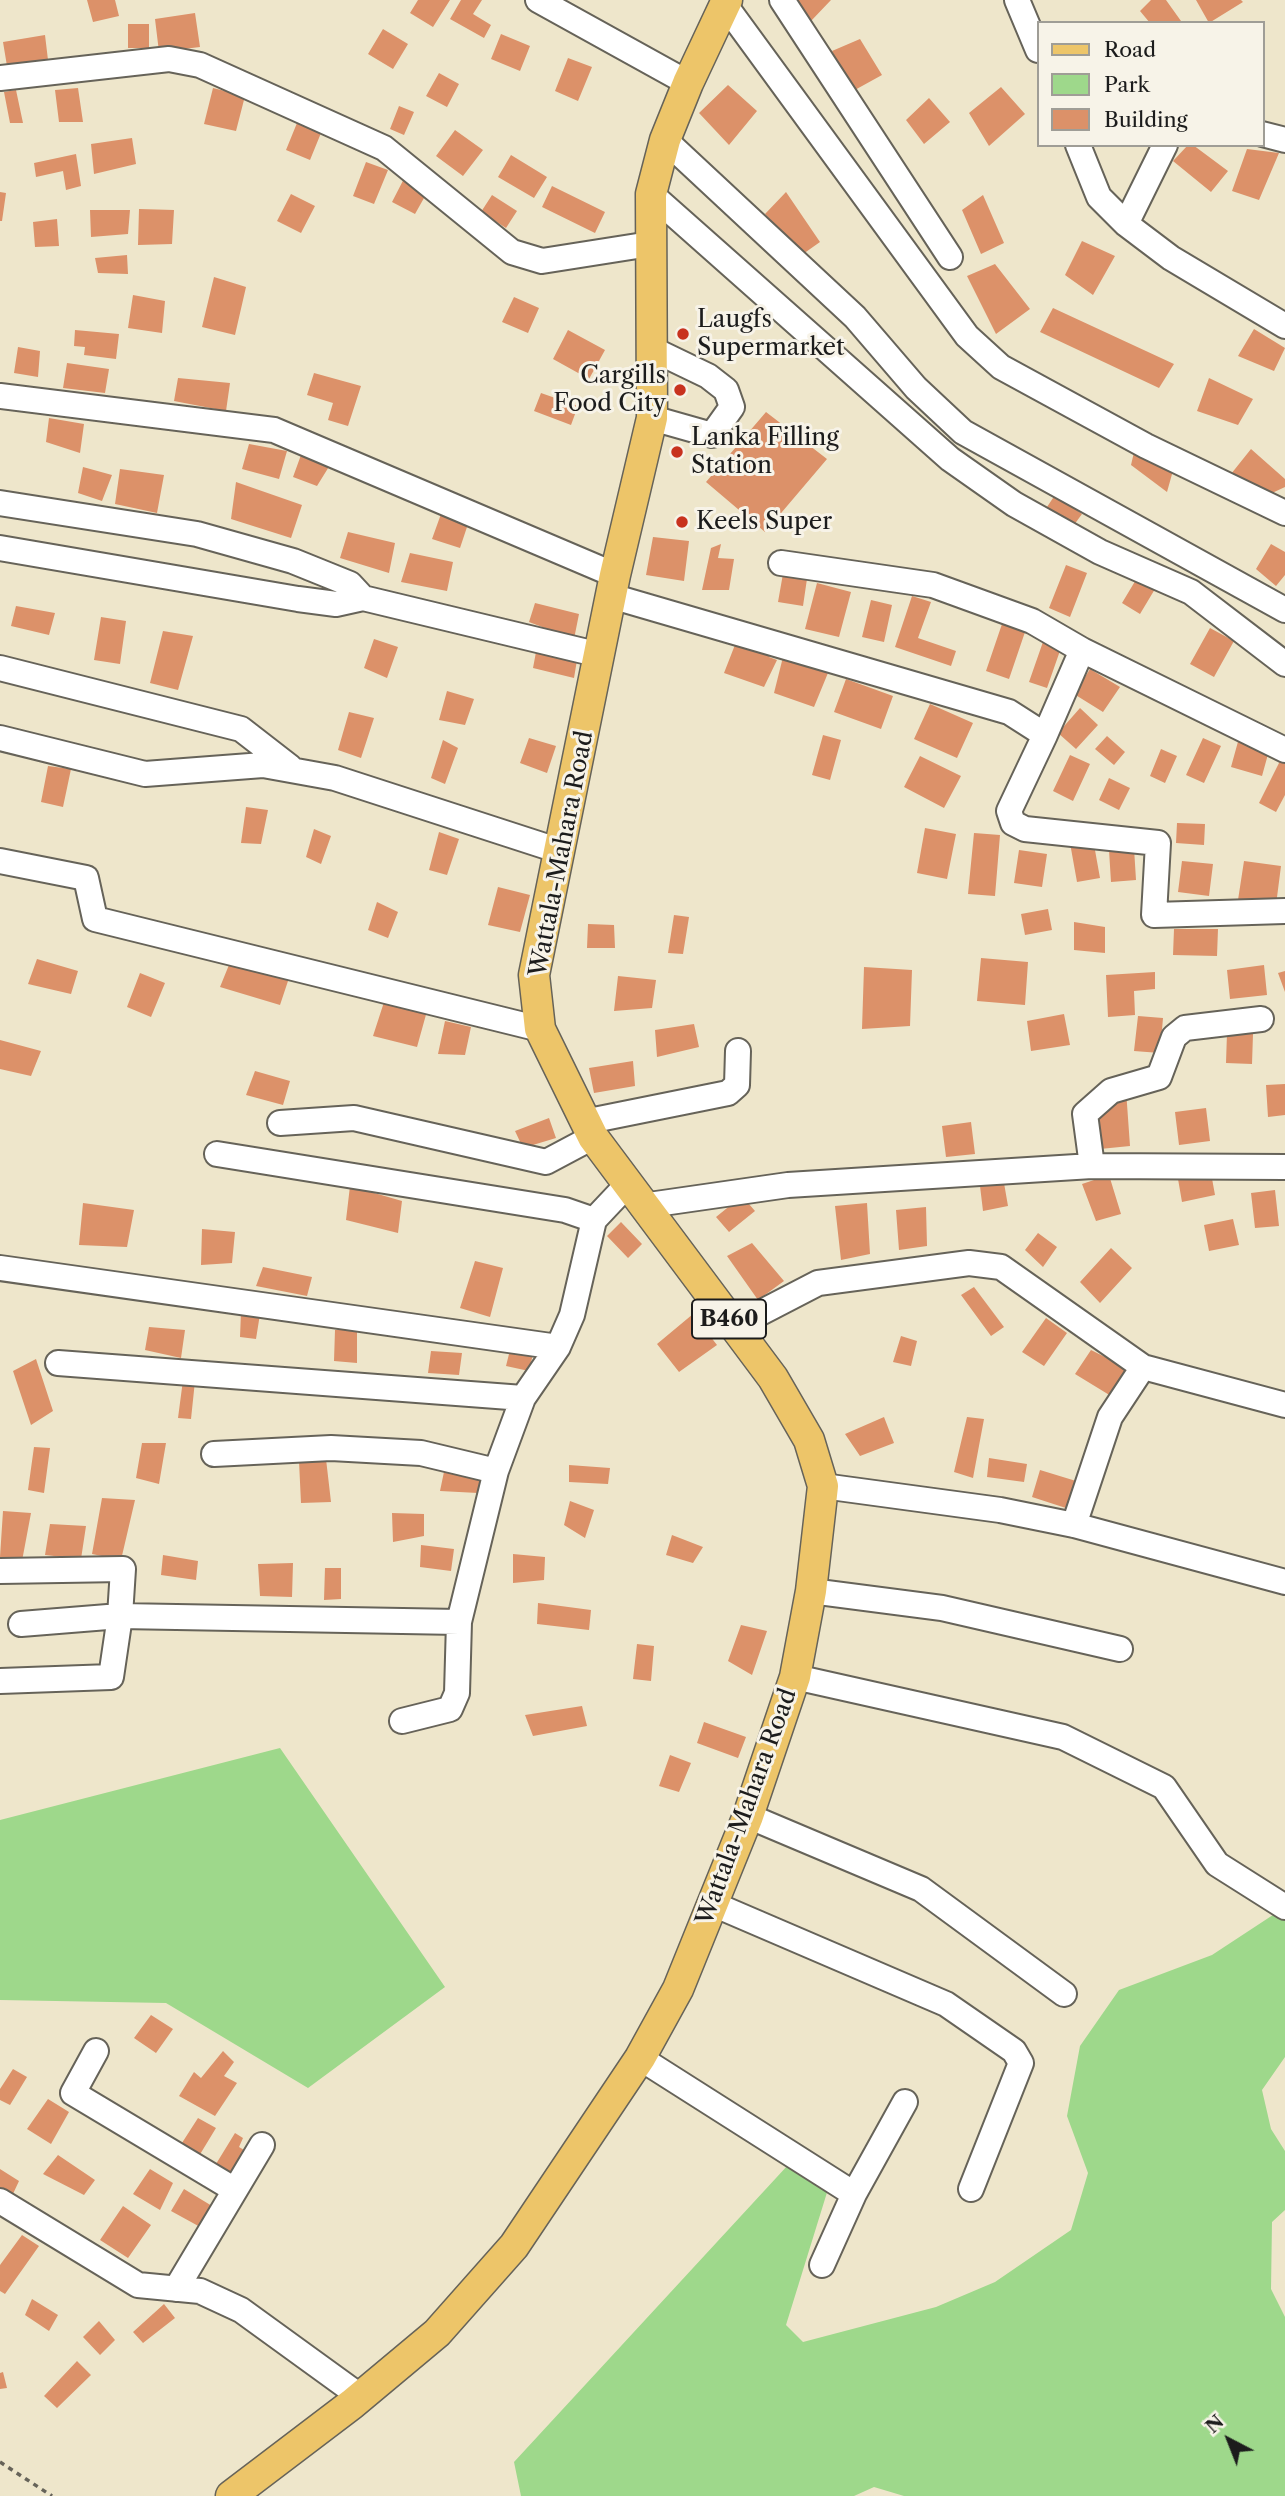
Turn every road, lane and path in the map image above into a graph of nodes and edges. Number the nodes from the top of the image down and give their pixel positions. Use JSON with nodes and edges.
{"nodes":[{"id":1,"x":538,"y":0,"type":"edge"},
{"id":2,"x":782,"y":0,"type":"edge"},
{"id":3,"x":1017,"y":0,"type":"edge"},
{"id":4,"x":726,"y":2,"type":"edge"},
{"id":5,"x":1036,"y":45,"type":"edge"},
{"id":6,"x":0,"y":78,"type":"edge"},
{"id":7,"x":688,"y":83,"type":"junction"},
{"id":8,"x":1264,"y":135,"type":"edge"},
{"id":9,"x":666,"y":140,"type":"junction"},
{"id":10,"x":1285,"y":140,"type":"edge"},
{"id":11,"x":1079,"y":147,"type":"edge"},
{"id":12,"x":1164,"y":147,"type":"edge"},
{"id":13,"x":651,"y":194,"type":"junction"},
{"id":14,"x":1126,"y":224,"type":"junction"},
{"id":15,"x":650,"y":244,"type":"junction"},
{"id":16,"x":950,"y":257,"type":"dead end"},
{"id":17,"x":1285,"y":326,"type":"edge"},
{"id":18,"x":652,"y":349,"type":"junction"},
{"id":19,"x":0,"y":396,"type":"edge"},
{"id":20,"x":652,"y":418,"type":"junction"},
{"id":21,"x":0,"y":503,"type":"edge"},
{"id":22,"x":1285,"y":513,"type":"edge"},
{"id":23,"x":0,"y":548,"type":"edge"},
{"id":24,"x":781,"y":563,"type":"dead end"},
{"id":25,"x":613,"y":586,"type":"junction"},
{"id":26,"x":363,"y":598,"type":"junction"},
{"id":27,"x":1285,"y":610,"type":"edge"},
{"id":28,"x":1082,"y":650,"type":"junction"},
{"id":29,"x":600,"y":655,"type":"junction"},
{"id":30,"x":1285,"y":664,"type":"edge"},
{"id":31,"x":0,"y":668,"type":"edge"},
{"id":32,"x":1045,"y":735,"type":"junction"},
{"id":33,"x":0,"y":738,"type":"edge"},
{"id":34,"x":1285,"y":750,"type":"edge"},
{"id":35,"x":294,"y":770,"type":"junction"},
{"id":36,"x":560,"y":851,"type":"junction"},
{"id":37,"x":0,"y":860,"type":"edge"},
{"id":38,"x":1285,"y":911,"type":"edge"},
{"id":39,"x":1261,"y":1019,"type":"dead end"},
{"id":40,"x":540,"y":1028,"type":"junction"},
{"id":41,"x":738,"y":1051,"type":"dead end"},
{"id":42,"x":279,"y":1122,"type":"dead end"},
{"id":43,"x":589,"y":1130,"type":"junction"},
{"id":44,"x":217,"y":1154,"type":"dead end"},
{"id":45,"x":1092,"y":1166,"type":"junction"},
{"id":46,"x":1285,"y":1167,"type":"edge"},
{"id":47,"x":634,"y":1195,"type":"junction"},
{"id":48,"x":594,"y":1220,"type":"junction"},
{"id":49,"x":0,"y":1268,"type":"edge"},
{"id":50,"x":735,"y":1326,"type":"junction"},
{"id":51,"x":558,"y":1347,"type":"junction"},
{"id":52,"x":58,"y":1363,"type":"dead end"},
{"id":53,"x":1143,"y":1367,"type":"junction"},
{"id":54,"x":523,"y":1398,"type":"junction"},
{"id":55,"x":1285,"y":1405,"type":"edge"},
{"id":56,"x":214,"y":1454,"type":"dead end"},
{"id":57,"x":496,"y":1471,"type":"junction"},
{"id":58,"x":823,"y":1486,"type":"junction"},
{"id":59,"x":1074,"y":1525,"type":"junction"},
{"id":60,"x":0,"y":1571,"type":"edge"},
{"id":61,"x":1285,"y":1582,"type":"edge"},
{"id":62,"x":811,"y":1591,"type":"junction"},
{"id":63,"x":120,"y":1616,"type":"junction"},
{"id":64,"x":459,"y":1622,"type":"junction"},
{"id":65,"x":21,"y":1624,"type":"dead end"},
{"id":66,"x":1120,"y":1648,"type":"dead end"},
{"id":67,"x":795,"y":1677,"type":"junction"},
{"id":68,"x":0,"y":1681,"type":"edge"},
{"id":69,"x":402,"y":1721,"type":"dead end"},
{"id":70,"x":748,"y":1816,"type":"junction"},
{"id":71,"x":713,"y":1904,"type":"junction"},
{"id":72,"x":1285,"y":1907,"type":"edge"},
{"id":73,"x":1064,"y":1994,"type":"dead end"},
{"id":74,"x":96,"y":2051,"type":"dead end"},
{"id":75,"x":640,"y":2058,"type":"junction"},
{"id":76,"x":905,"y":2102,"type":"dead end"},
{"id":77,"x":262,"y":2145,"type":"dead end"},
{"id":78,"x":971,"y":2189,"type":"dead end"},
{"id":79,"x":235,"y":2190,"type":"junction"},
{"id":80,"x":854,"y":2194,"type":"junction"},
{"id":81,"x":0,"y":2201,"type":"edge"},
{"id":82,"x":822,"y":2265,"type":"dead end"},
{"id":83,"x":176,"y":2289,"type":"junction"},
{"id":84,"x":361,"y":2397,"type":"junction"},
{"id":85,"x":0,"y":2462,"type":"edge"},
{"id":86,"x":52,"y":2496,"type":"edge"},
{"id":87,"x":231,"y":2496,"type":"edge"}],
"edges":[{"from":1,"to":7,"type":"street"},
{"from":2,"to":16,"type":"street"},
{"from":3,"to":5,"type":"street"},
{"from":4,"to":7,"type":"main road","name":"Wattala-Mahara Road","number":"B460"},
{"from":4,"to":22,"type":"street"},
{"from":6,"to":15,"type":"street"},
{"from":7,"to":9,"type":"main road","name":"Wattala-Mahara Road","number":"B460"},
{"from":8,"to":10,"type":"street"},
{"from":9,"to":13,"type":"main road","name":"Wattala-Mahara Road","number":"B460"},
{"from":9,"to":27,"type":"street"},
{"from":11,"to":14,"type":"street"},
{"from":12,"to":14,"type":"street"},
{"from":13,"to":15,"type":"main road","name":"Wattala-Mahara Road","number":"B460"},
{"from":13,"to":30,"type":"street"},
{"from":14,"to":17,"type":"street"},
{"from":15,"to":18,"type":"main road","name":"Wattala-Mahara Road","number":"B460"},
{"from":18,"to":20,"type":"main road","name":"Wattala-Mahara Road","number":"B460"},
{"from":18,"to":20,"type":"street"},
{"from":19,"to":25,"type":"street"},
{"from":20,"to":25,"type":"main road","name":"Wattala-Mahara Road","number":"B460"},
{"from":21,"to":26,"type":"street"},
{"from":23,"to":26,"type":"street"},
{"from":24,"to":28,"type":"street"},
{"from":25,"to":29,"type":"main road","name":"Wattala-Mahara Road","number":"B460"},
{"from":25,"to":32,"type":"street"},
{"from":26,"to":29,"type":"street"},
{"from":28,"to":32,"type":"street"},
{"from":28,"to":34,"type":"street"},
{"from":29,"to":36,"type":"main road","name":"Wattala-Mahara Road","number":"B460"},
{"from":31,"to":35,"type":"street"},
{"from":32,"to":38,"type":"street"},
{"from":33,"to":35,"type":"street"},
{"from":35,"to":36,"type":"street"},
{"from":36,"to":40,"type":"main road","name":"Wattala-Mahara Road","number":"B460"},
{"from":37,"to":40,"type":"street"},
{"from":39,"to":45,"type":"street"},
{"from":40,"to":43,"type":"main road","name":"Wattala-Mahara Road","number":"B460"},
{"from":41,"to":43,"type":"street"},
{"from":42,"to":43,"type":"street"},
{"from":43,"to":47,"type":"main road","name":"Wattala-Mahara Road","number":"B460"},
{"from":44,"to":48,"type":"street"},
{"from":45,"to":46,"type":"street"},
{"from":45,"to":47,"type":"street"},
{"from":47,"to":48,"type":"street"},
{"from":47,"to":50,"type":"main road","name":"Wattala-Mahara Road","number":"B460"},
{"from":48,"to":51,"type":"street"},
{"from":49,"to":51,"type":"street"},
{"from":50,"to":53,"type":"street"},
{"from":50,"to":58,"type":"main road","name":"Wattala-Mahara Road","number":"B460"},
{"from":51,"to":54,"type":"street"},
{"from":52,"to":54,"type":"street"},
{"from":53,"to":55,"type":"street"},
{"from":53,"to":59,"type":"street"},
{"from":54,"to":57,"type":"street"},
{"from":56,"to":57,"type":"street"},
{"from":57,"to":64,"type":"street"},
{"from":58,"to":59,"type":"street"},
{"from":58,"to":62,"type":"main road","name":"Wattala-Mahara Road","number":"B460"},
{"from":59,"to":61,"type":"street"},
{"from":60,"to":63,"type":"street"},
{"from":62,"to":66,"type":"street"},
{"from":62,"to":67,"type":"main road","name":"Wattala-Mahara Road","number":"B460"},
{"from":63,"to":64,"type":"street"},
{"from":63,"to":65,"type":"street"},
{"from":63,"to":68,"type":"street"},
{"from":64,"to":69,"type":"street"},
{"from":67,"to":70,"type":"main road","name":"Wattala-Mahara Road","number":"B460"},
{"from":67,"to":72,"type":"street"},
{"from":70,"to":71,"type":"main road","name":"Wattala-Mahara Road","number":"B460"},
{"from":70,"to":73,"type":"street"},
{"from":71,"to":75,"type":"main road","name":"Wattala-Mahara Road","number":"B460"},
{"from":71,"to":78,"type":"street"},
{"from":74,"to":79,"type":"street"},
{"from":75,"to":80,"type":"street"},
{"from":75,"to":84,"type":"main road","name":"Wattala-Mahara Road","number":"B460"},
{"from":76,"to":80,"type":"street"},
{"from":77,"to":79,"type":"street"},
{"from":79,"to":83,"type":"street"},
{"from":80,"to":82,"type":"street"},
{"from":81,"to":83,"type":"street"},
{"from":83,"to":84,"type":"street"},
{"from":84,"to":87,"type":"main road","name":"Wattala-Mahara Road","number":"B460"},
{"from":85,"to":86,"type":"path"}]}
